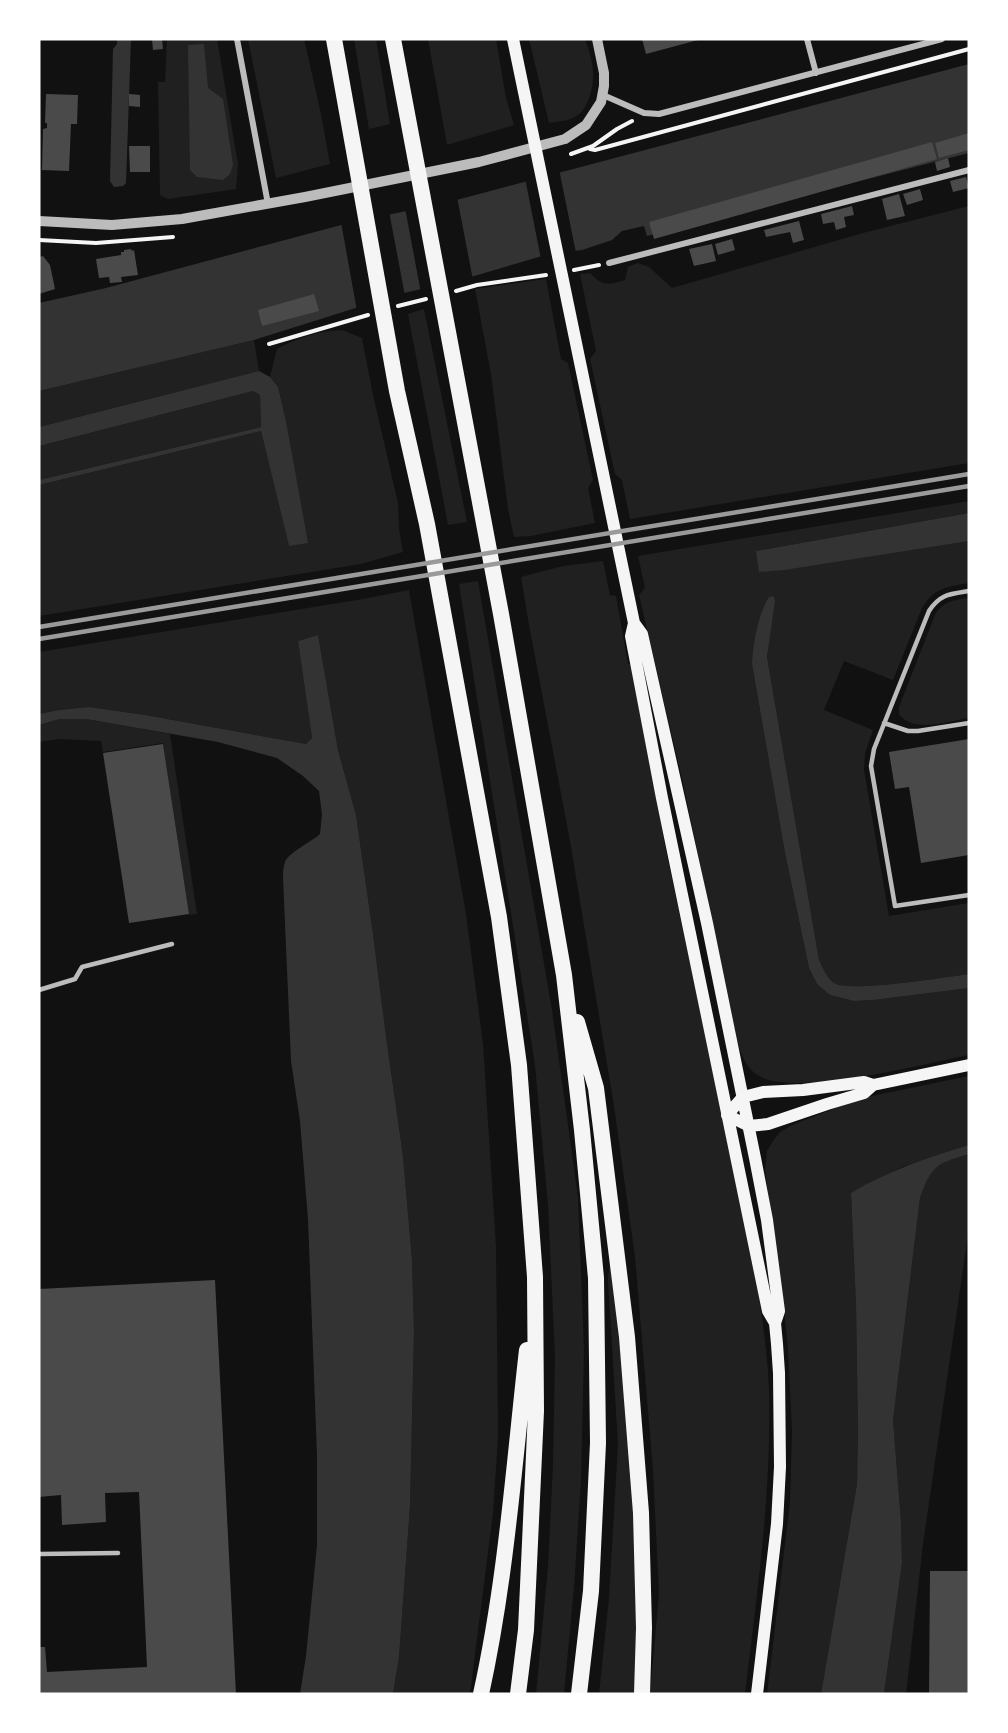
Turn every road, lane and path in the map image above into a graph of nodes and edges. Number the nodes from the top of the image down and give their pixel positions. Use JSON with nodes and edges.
{"nodes":[{"id":1,"x":237,"y":39,"type":"edge"},
{"id":2,"x":334,"y":39,"type":"edge"},
{"id":3,"x":393,"y":39,"type":"edge"},
{"id":4,"x":513,"y":39,"type":"edge"},
{"id":5,"x":597,"y":39,"type":"edge"},
{"id":6,"x":807,"y":39,"type":"edge"},
{"id":7,"x":942,"y":39,"type":"edge"},
{"id":8,"x":969,"y":49,"type":"edge"},
{"id":9,"x":816,"y":73,"type":"junction"},
{"id":10,"x":603,"y":95,"type":"junction"},
{"id":11,"x":588,"y":149,"type":"dead end"},
{"id":12,"x":969,"y":170,"type":"edge"},
{"id":13,"x":268,"y":204,"type":"junction"},
{"id":14,"x":39,"y":221,"type":"edge"},
{"id":15,"x":609,"y":263,"type":"dead end"},
{"id":16,"x":969,"y":591,"type":"edge"},
{"id":17,"x":634,"y":623,"type":"junction"},
{"id":18,"x":884,"y":723,"type":"junction"},
{"id":19,"x":969,"y":723,"type":"edge"},
{"id":20,"x":969,"y":895,"type":"edge"},
{"id":21,"x":172,"y":944,"type":"dead end"},
{"id":22,"x":564,"y":975,"type":"junction"},
{"id":23,"x":39,"y":990,"type":"edge"},
{"id":24,"x":969,"y":1065,"type":"edge"},
{"id":25,"x":873,"y":1085,"type":"junction"},
{"id":26,"x":742,"y":1097,"type":"junction"},
{"id":27,"x":727,"y":1115,"type":"junction"},
{"id":28,"x":749,"y":1126,"type":"junction"},
{"id":29,"x":535,"y":1277,"type":"junction"},
{"id":30,"x":775,"y":1323,"type":"junction"},
{"id":31,"x":118,"y":1553,"type":"dead end"},
{"id":32,"x":39,"y":1554,"type":"edge"},
{"id":33,"x":481,"y":1694,"type":"edge"},
{"id":34,"x":518,"y":1694,"type":"edge"},
{"id":35,"x":579,"y":1694,"type":"edge"},
{"id":36,"x":642,"y":1694,"type":"edge"},
{"id":37,"x":756,"y":1694,"type":"edge"}],
"edges":[{"from":1,"to":13,"type":"street"},
{"from":2,"to":29,"type":"highway"},
{"from":3,"to":22,"type":"highway"},
{"from":4,"to":17,"type":"main road"},
{"from":5,"to":10,"type":"street"},
{"from":6,"to":9,"type":"street"},
{"from":7,"to":9,"type":"street"},
{"from":8,"to":11,"type":"path"},
{"from":9,"to":10,"type":"street"},
{"from":10,"to":13,"type":"street"},
{"from":12,"to":15,"type":"street"},
{"from":13,"to":14,"type":"street"},
{"from":16,"to":18,"type":"lane"},
{"from":17,"to":26,"type":"main road"},
{"from":17,"to":27,"type":"main road"},
{"from":18,"to":19,"type":"lane"},
{"from":18,"to":20,"type":"lane"},
{"from":21,"to":23,"type":"lane"},
{"from":22,"to":35,"type":"highway"},
{"from":22,"to":36,"type":"highway"},
{"from":24,"to":25,"type":"main road"},
{"from":25,"to":26,"type":"main road"},
{"from":25,"to":28,"type":"main road"},
{"from":26,"to":27,"type":"main road"},
{"from":26,"to":28,"type":"main road"},
{"from":27,"to":28,"type":"main road"},
{"from":27,"to":30,"type":"main road"},
{"from":28,"to":30,"type":"main road"},
{"from":29,"to":33,"type":"highway"},
{"from":29,"to":34,"type":"highway"},
{"from":30,"to":37,"type":"main road"},
{"from":31,"to":32,"type":"lane"}]}
